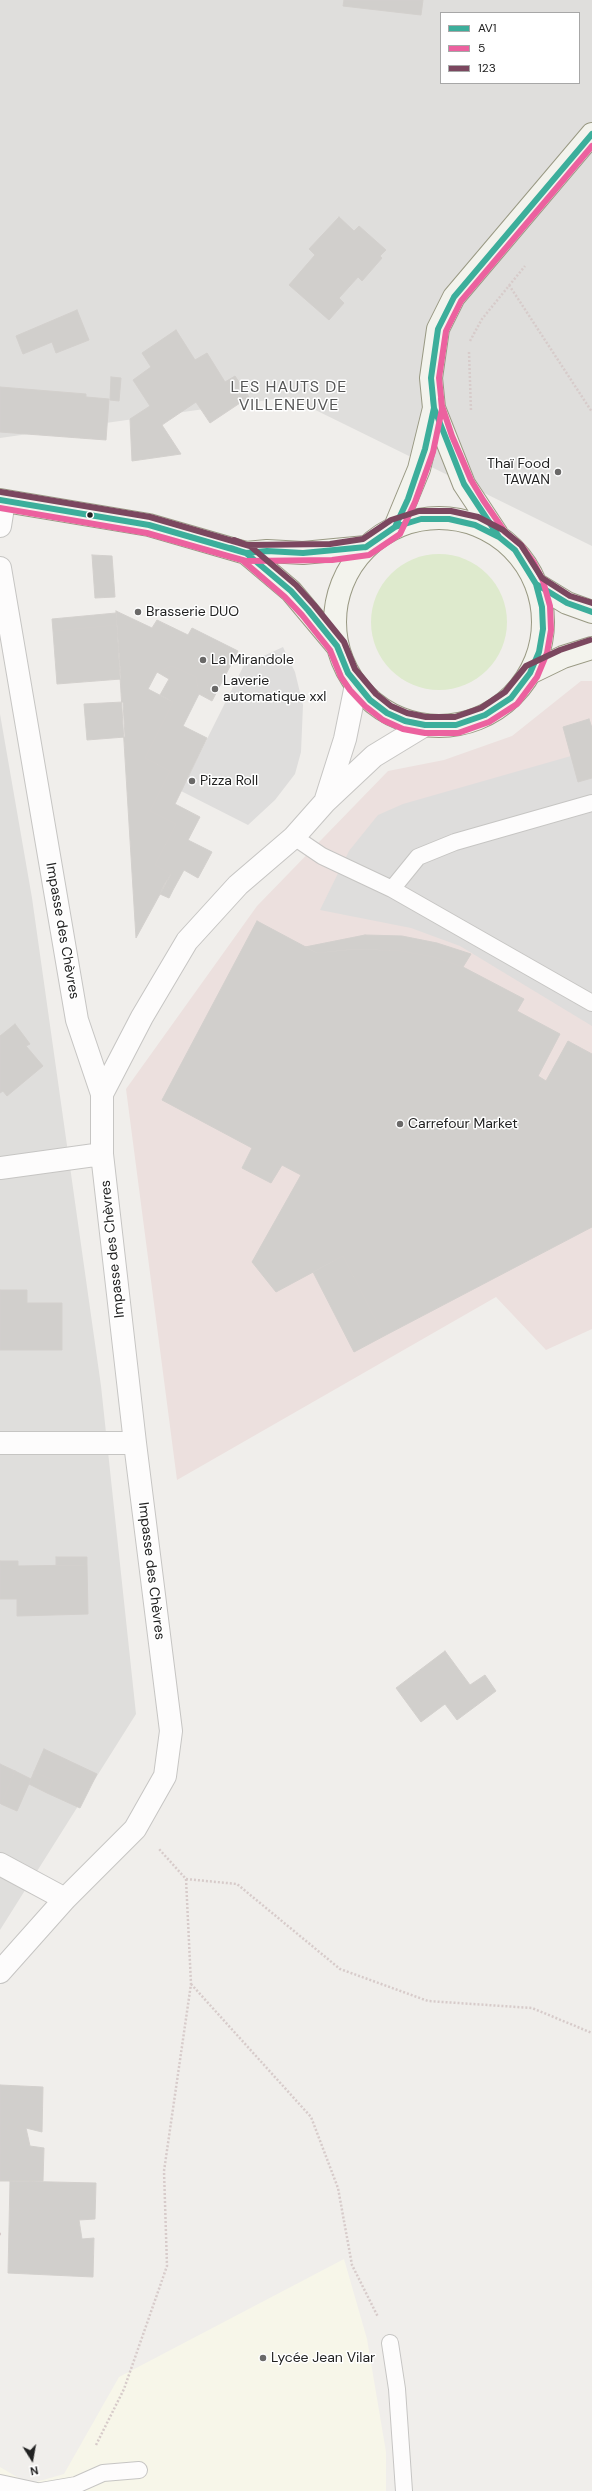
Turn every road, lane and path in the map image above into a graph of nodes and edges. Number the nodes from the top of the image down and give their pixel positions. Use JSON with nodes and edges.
{"nodes":[{"id":1,"x":592,"y":134,"type":"edge"},
{"id":2,"x":529,"y":261,"type":"dead end"},
{"id":3,"x":509,"y":285,"type":"junction"},
{"id":4,"x":469,"y":344,"type":"dead end"},
{"id":5,"x":469,"y":351,"type":"dead end"},
{"id":6,"x":434,"y":408,"type":"junction"},
{"id":7,"x":592,"y":412,"type":"edge"},
{"id":8,"x":472,"y":416,"type":"dead end"},
{"id":9,"x":2,"y":501,"type":"edge"},
{"id":10,"x":0,"y":526,"type":"edge"},
{"id":11,"x":396,"y":527,"type":"junction"},
{"id":12,"x":499,"y":537,"type":"junction"},
{"id":13,"x":366,"y":547,"type":"junction"},
{"id":14,"x":246,"y":553,"type":"junction"},
{"id":15,"x":0,"y":568,"type":"edge"},
{"id":16,"x":536,"y":584,"type":"junction"},
{"id":17,"x":592,"y":612,"type":"edge"},
{"id":18,"x":337,"y":646,"type":"junction"},
{"id":19,"x":592,"y":648,"type":"edge"},
{"id":20,"x":530,"y":673,"type":"junction"},
{"id":21,"x":356,"y":685,"type":"junction"},
{"id":22,"x":425,"y":726,"type":"junction"},
{"id":23,"x":325,"y":802,"type":"junction"},
{"id":24,"x":592,"y":803,"type":"edge"},
{"id":25,"x":294,"y":837,"type":"junction"},
{"id":26,"x":392,"y":889,"type":"junction"},
{"id":27,"x":592,"y":1003,"type":"edge"},
{"id":28,"x":102,"y":1094,"type":"junction"},
{"id":29,"x":102,"y":1154,"type":"junction"},
{"id":30,"x":0,"y":1168,"type":"edge"},
{"id":31,"x":135,"y":1442,"type":"junction"},
{"id":32,"x":0,"y":1443,"type":"edge"},
{"id":33,"x":135,"y":1829,"type":"junction"},
{"id":34,"x":0,"y":1864,"type":"edge"},
{"id":35,"x":186,"y":1879,"type":"junction"},
{"id":36,"x":64,"y":1900,"type":"junction"},
{"id":37,"x":0,"y":1972,"type":"edge"},
{"id":38,"x":191,"y":1984,"type":"junction"},
{"id":39,"x":592,"y":2034,"type":"edge"},
{"id":40,"x":390,"y":2343,"type":"joint"},
{"id":41,"x":139,"y":2470,"type":"dead end"},
{"id":42,"x":0,"y":2483,"type":"edge"},
{"id":43,"x":76,"y":2485,"type":"junction"},
{"id":44,"x":37,"y":2491,"type":"edge"},
{"id":45,"x":41,"y":2491,"type":"edge"},
{"id":46,"x":404,"y":2491,"type":"edge"}],
"edges":[{"from":1,"to":6,"type":"street"},
{"from":2,"to":3,"type":"path"},
{"from":3,"to":4,"type":"path"},
{"from":3,"to":7,"type":"path"},
{"from":5,"to":8,"type":"path"},
{"from":6,"to":11,"type":"street"},
{"from":6,"to":12,"type":"street"},
{"from":9,"to":10,"type":"street"},
{"from":9,"to":14,"type":"street"},
{"from":11,"to":12,"type":"street"},
{"from":11,"to":13,"type":"street"},
{"from":12,"to":16,"type":"street"},
{"from":13,"to":14,"type":"street"},
{"from":13,"to":18,"type":"street"},
{"from":14,"to":18,"type":"street"},
{"from":15,"to":28,"type":"street","name":"Impasse des Chèvres"},
{"from":16,"to":17,"type":"street"},
{"from":16,"to":20,"type":"street"},
{"from":18,"to":21,"type":"street"},
{"from":19,"to":20,"type":"street"},
{"from":20,"to":22,"type":"street"},
{"from":21,"to":22,"type":"street"},
{"from":21,"to":23,"type":"street"},
{"from":22,"to":23,"type":"street"},
{"from":23,"to":25,"type":"street"},
{"from":24,"to":26,"type":"lane"},
{"from":25,"to":26,"type":"lane"},
{"from":25,"to":28,"type":"street"},
{"from":26,"to":27,"type":"lane"},
{"from":28,"to":29,"type":"street","name":"Impasse des Chèvres"},
{"from":29,"to":30,"type":"street"},
{"from":29,"to":31,"type":"street","name":"Impasse des Chèvres"},
{"from":31,"to":32,"type":"street"},
{"from":31,"to":33,"type":"street","name":"Impasse des Chèvres"},
{"from":33,"to":35,"type":"path"},
{"from":33,"to":36,"type":"street","name":"Impasse des Chèvres"},
{"from":34,"to":36,"type":"street"},
{"from":35,"to":38,"type":"path"},
{"from":35,"to":39,"type":"path"},
{"from":36,"to":37,"type":"street","name":"Impasse des Chèvres"},
{"from":38,"to":40,"type":"path"},
{"from":38,"to":43,"type":"path"},
{"from":40,"to":46,"type":"lane"},
{"from":41,"to":43,"type":"lane"},
{"from":42,"to":44,"type":"lane"},
{"from":43,"to":45,"type":"lane"}]}
